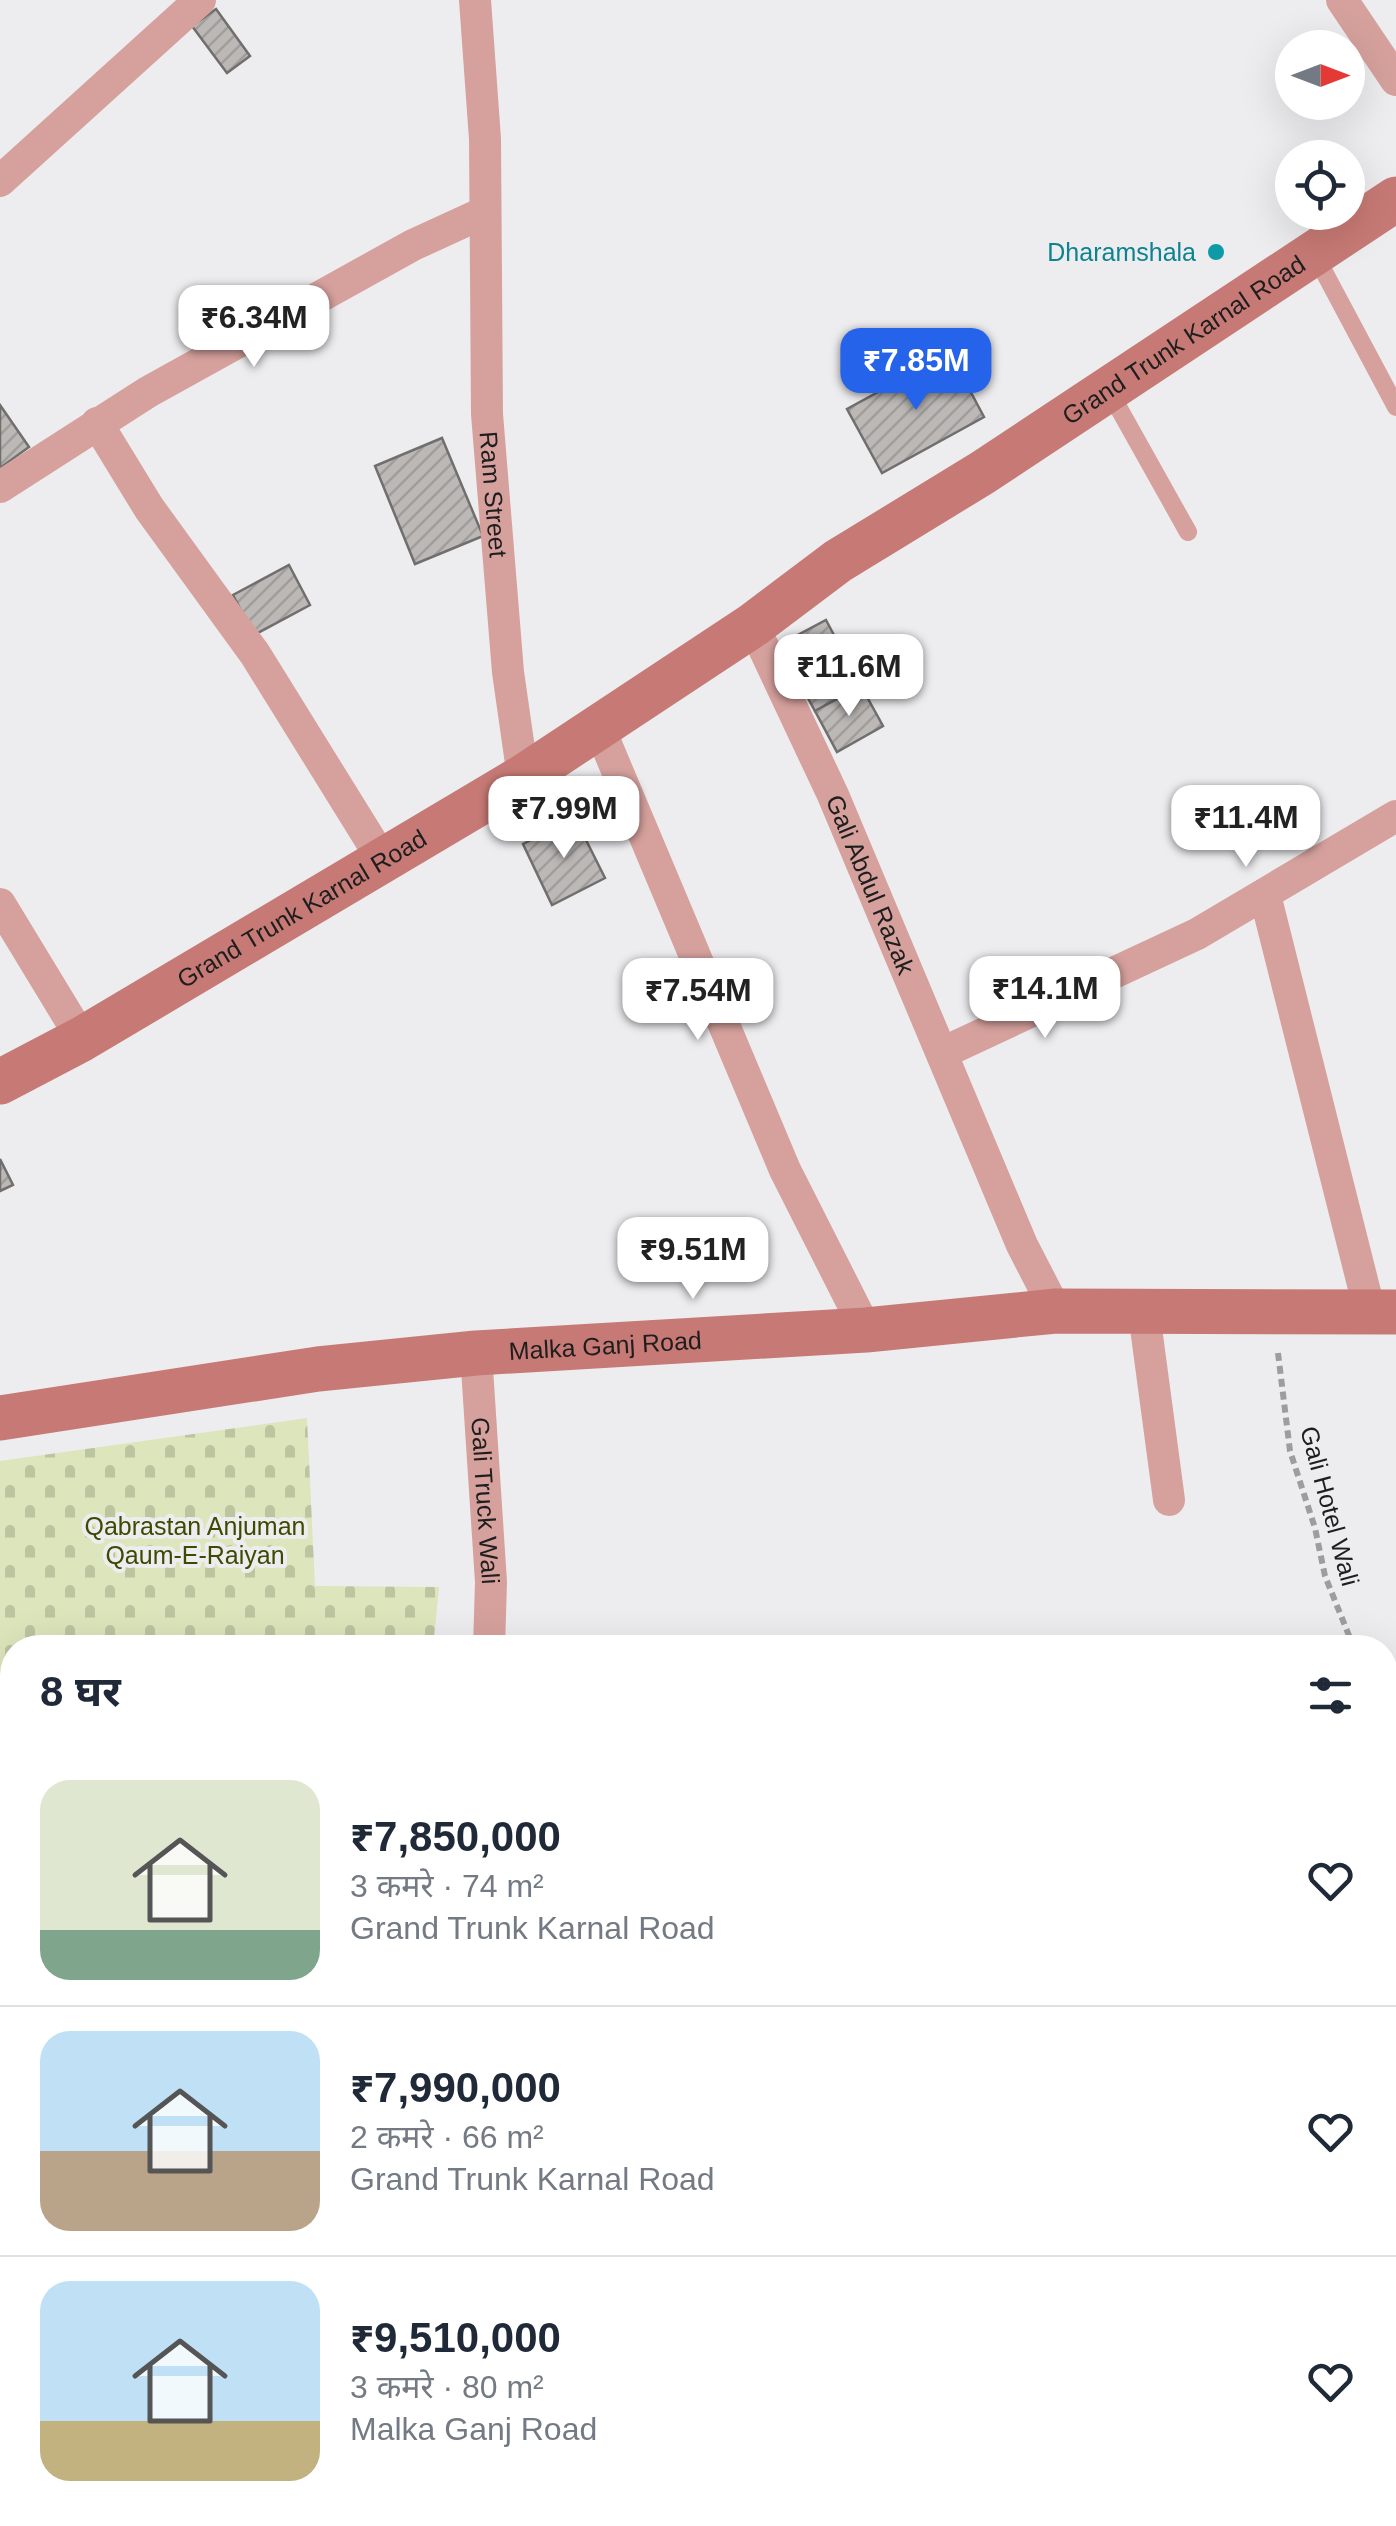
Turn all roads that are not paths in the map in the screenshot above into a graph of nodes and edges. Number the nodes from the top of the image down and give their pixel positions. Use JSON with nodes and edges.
{"nodes":[{"id":1,"x":200,"y":0,"type":"edge"},
{"id":2,"x":475,"y":0,"type":"edge"},
{"id":3,"x":1342,"y":0,"type":"edge"},
{"id":4,"x":1396,"y":80,"type":"edge"},
{"id":5,"x":0,"y":181,"type":"edge"},
{"id":6,"x":1396,"y":199,"type":"edge"},
{"id":7,"x":486,"y":212,"type":"junction"},
{"id":8,"x":1314,"y":252,"type":"junction"},
{"id":9,"x":1107,"y":389,"type":"junction"},
{"id":10,"x":1396,"y":407,"type":"edge"},
{"id":11,"x":97,"y":424,"type":"junction"},
{"id":12,"x":0,"y":487,"type":"edge"},
{"id":13,"x":1188,"y":532,"type":"dead end"},
{"id":14,"x":753,"y":625,"type":"junction"},
{"id":15,"x":598,"y":725,"type":"junction"},
{"id":16,"x":523,"y":776,"type":"junction"},
{"id":17,"x":1396,"y":816,"type":"edge"},
{"id":18,"x":384,"y":862,"type":"junction"},
{"id":19,"x":1265,"y":895,"type":"junction"},
{"id":20,"x":0,"y":904,"type":"edge"},
{"id":21,"x":12,"y":953,"type":"edge"},
{"id":22,"x":82,"y":1039,"type":"junction"},
{"id":23,"x":942,"y":1052,"type":"junction"},
{"id":24,"x":0,"y":1082,"type":"edge"},
{"id":25,"x":1056,"y":1312,"type":"junction"},
{"id":26,"x":1383,"y":1312,"type":"edge"},
{"id":27,"x":1144,"y":1313,"type":"junction"},
{"id":28,"x":866,"y":1330,"type":"junction"},
{"id":29,"x":476,"y":1353,"type":"junction"},
{"id":30,"x":0,"y":1418,"type":"edge"},
{"id":31,"x":1169,"y":1500,"type":"dead end"},
{"id":32,"x":490,"y":1635,"type":"edge"}],
"edges":[{"from":1,"to":5,"type":"street"},
{"from":2,"to":7,"type":"street","name":"Ram Street"},
{"from":3,"to":4,"type":"street"},
{"from":6,"to":8,"type":"main road","name":"Grand Trunk Karnal Road"},
{"from":7,"to":11,"type":"street"},
{"from":7,"to":16,"type":"street","name":"Ram Street"},
{"from":8,"to":9,"type":"main road","name":"Grand Trunk Karnal Road"},
{"from":8,"to":10,"type":"lane"},
{"from":9,"to":13,"type":"lane"},
{"from":9,"to":14,"type":"main road","name":"Grand Trunk Karnal Road"},
{"from":11,"to":12,"type":"street"},
{"from":11,"to":18,"type":"street"},
{"from":14,"to":15,"type":"main road","name":"Grand Trunk Karnal Road"},
{"from":14,"to":23,"type":"street","name":"Gali Abdul Razak"},
{"from":15,"to":16,"type":"main road","name":"Grand Trunk Karnal Road"},
{"from":15,"to":28,"type":"street"},
{"from":16,"to":18,"type":"main road","name":"Grand Trunk Karnal Road"},
{"from":17,"to":19,"type":"street"},
{"from":18,"to":22,"type":"main road","name":"Grand Trunk Karnal Road"},
{"from":19,"to":23,"type":"street"},
{"from":19,"to":26,"type":"street"},
{"from":20,"to":21,"type":"street"},
{"from":21,"to":22,"type":"street"},
{"from":22,"to":24,"type":"main road","name":"Grand Trunk Karnal Road"},
{"from":23,"to":25,"type":"street","name":"Gali Abdul Razak"},
{"from":25,"to":27,"type":"main road","name":"Malka Ganj Road"},
{"from":25,"to":28,"type":"main road","name":"Malka Ganj Road"},
{"from":26,"to":27,"type":"main road","name":"Malka Ganj Road"},
{"from":27,"to":31,"type":"street"},
{"from":28,"to":29,"type":"main road","name":"Malka Ganj Road"},
{"from":29,"to":30,"type":"main road","name":"Malka Ganj Road"},
{"from":29,"to":32,"type":"street","name":"Gali Truck Wali"}]}
